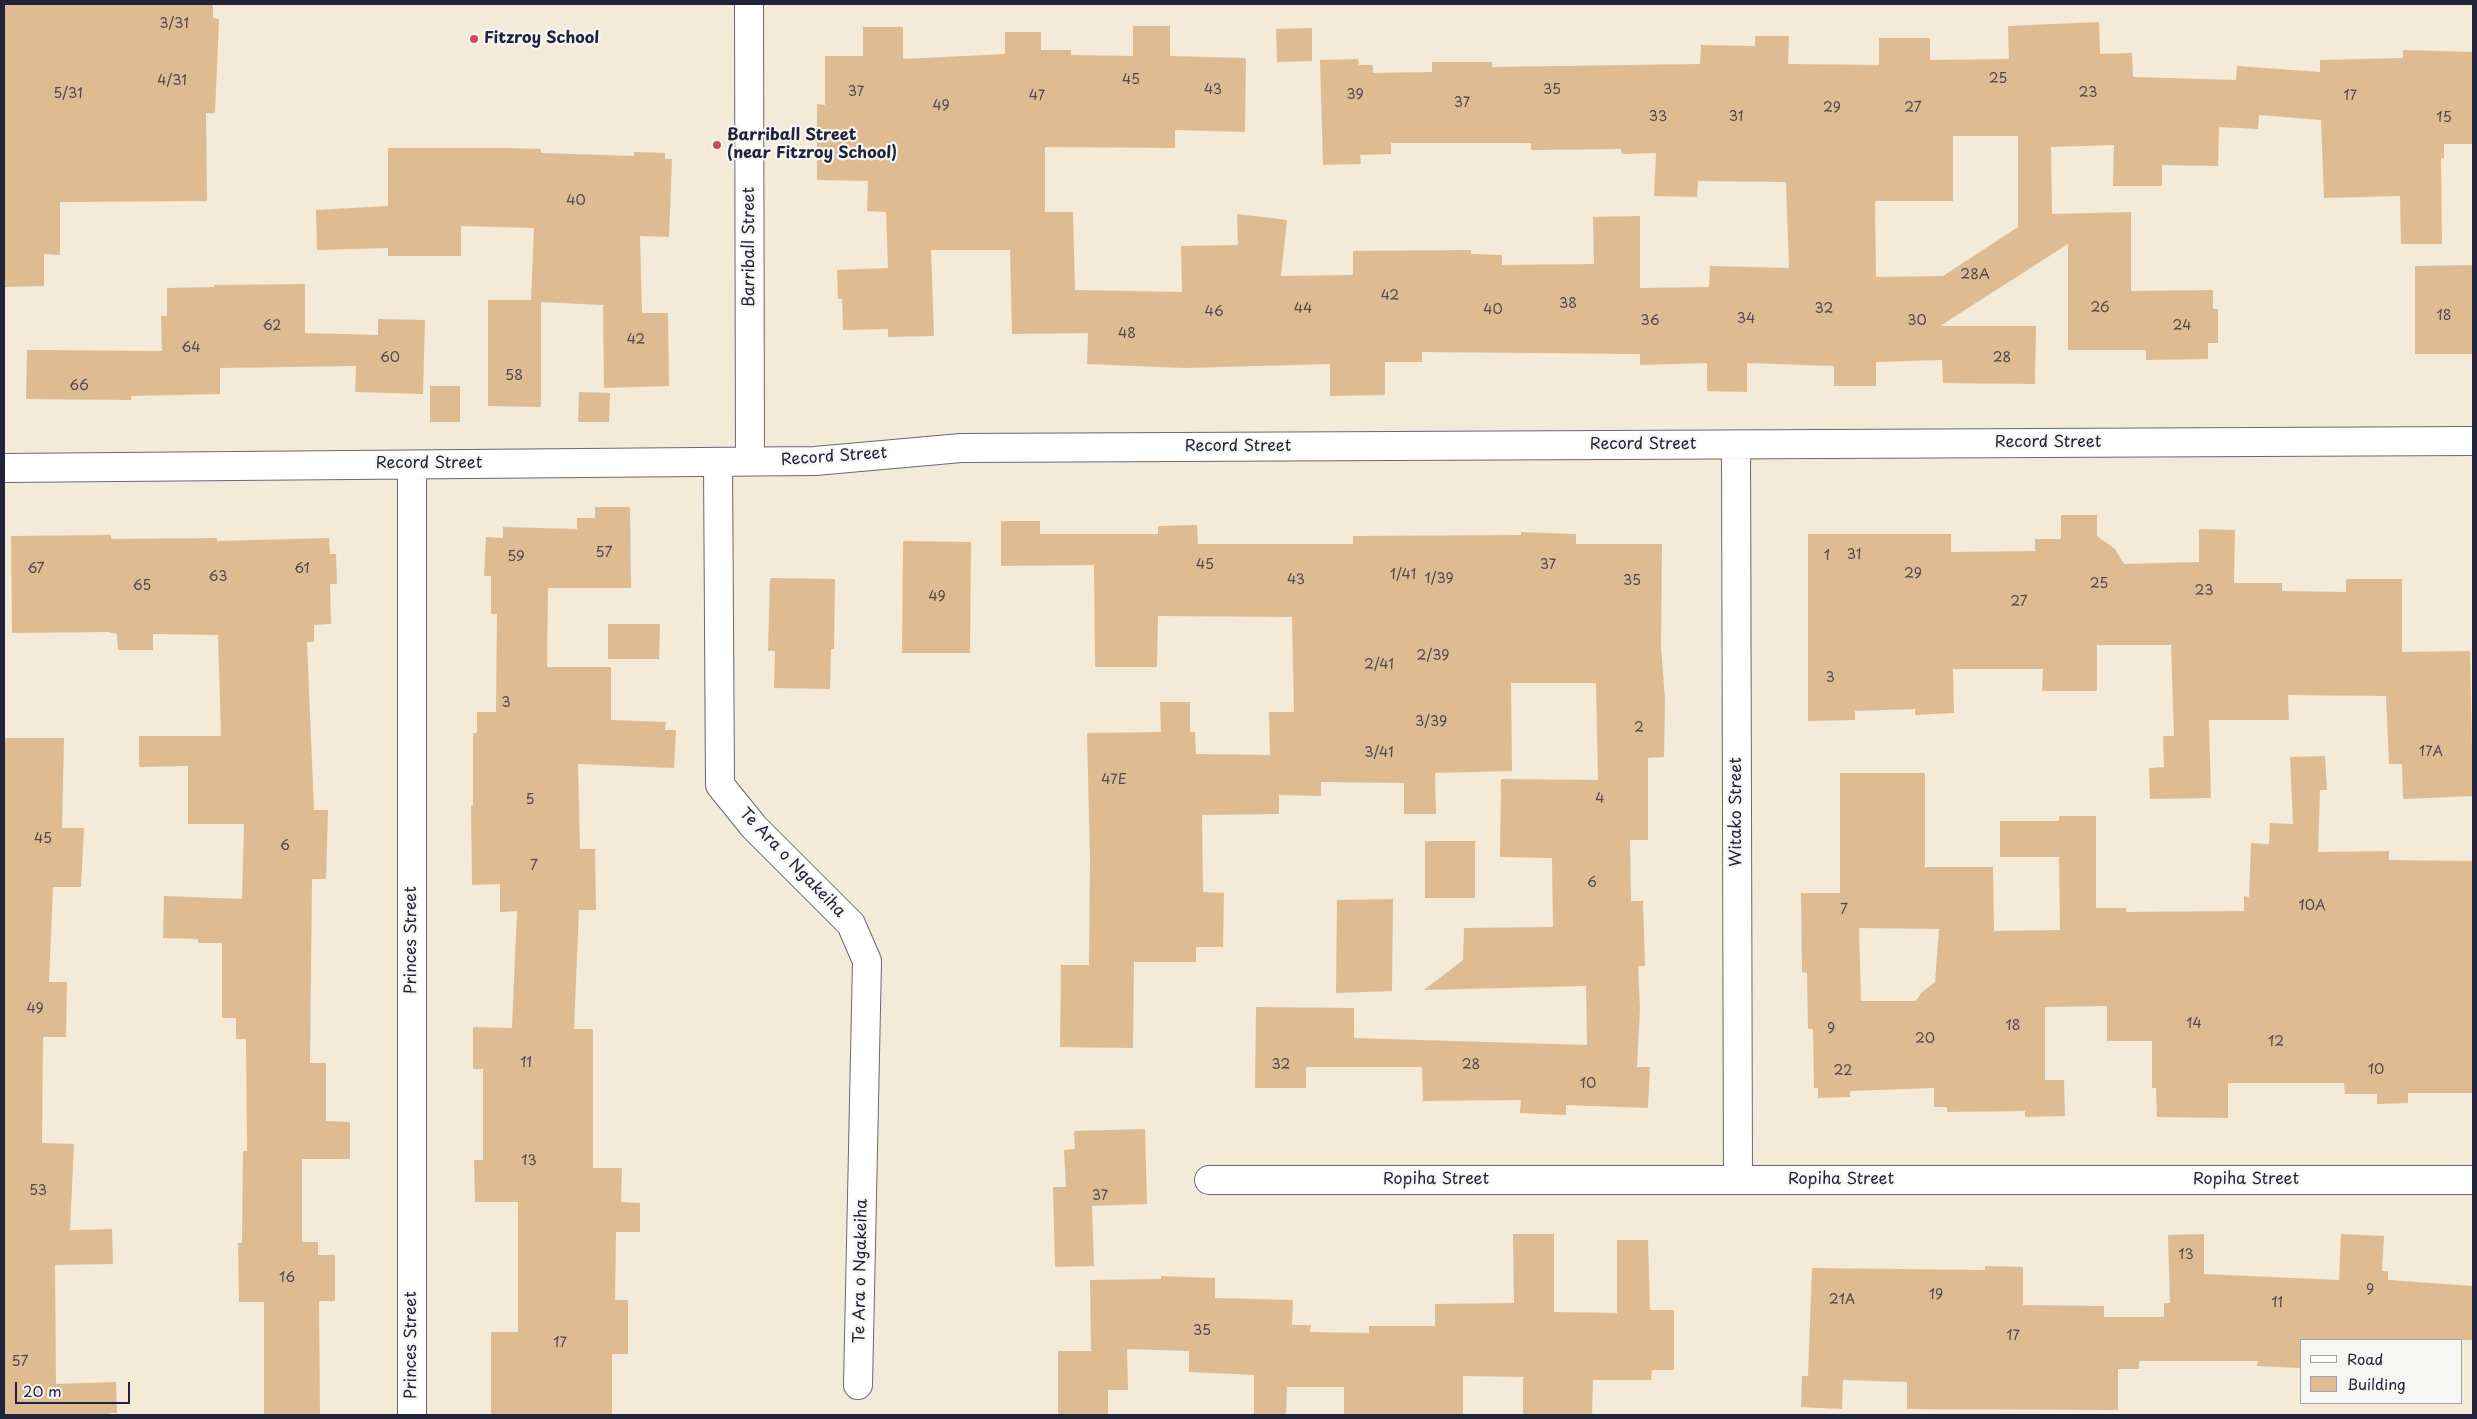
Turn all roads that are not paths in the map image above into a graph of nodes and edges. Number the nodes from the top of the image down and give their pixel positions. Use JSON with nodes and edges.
{"nodes":[{"id":1,"x":749,"y":4,"type":"edge"},
{"id":2,"x":2473,"y":442,"type":"edge"},
{"id":3,"x":1736,"y":445,"type":"junction"},
{"id":4,"x":750,"y":461,"type":"junction"},
{"id":5,"x":718,"y":462,"type":"junction"},
{"id":6,"x":412,"y":465,"type":"junction"},
{"id":7,"x":4,"y":468,"type":"edge"},
{"id":8,"x":1209,"y":1180,"type":"dead end"},
{"id":9,"x":1738,"y":1180,"type":"junction"},
{"id":10,"x":2473,"y":1180,"type":"edge"},
{"id":11,"x":858,"y":1385,"type":"dead end"},
{"id":12,"x":412,"y":1415,"type":"edge"}],
"edges":[{"from":1,"to":4,"type":"street","name":"Barriball Street"},
{"from":2,"to":3,"type":"street","name":"Record Street"},
{"from":3,"to":4,"type":"street","name":"Record Street"},
{"from":3,"to":9,"type":"street","name":"Witako Street"},
{"from":4,"to":5,"type":"street","name":"Record Street"},
{"from":5,"to":6,"type":"street","name":"Record Street"},
{"from":5,"to":11,"type":"street","name":"Te Ara o Ngakeiha"},
{"from":6,"to":7,"type":"street","name":"Record Street"},
{"from":6,"to":12,"type":"street","name":"Princes Street"},
{"from":8,"to":9,"type":"street","name":"Ropiha Street"},
{"from":9,"to":10,"type":"street","name":"Ropiha Street"}]}
